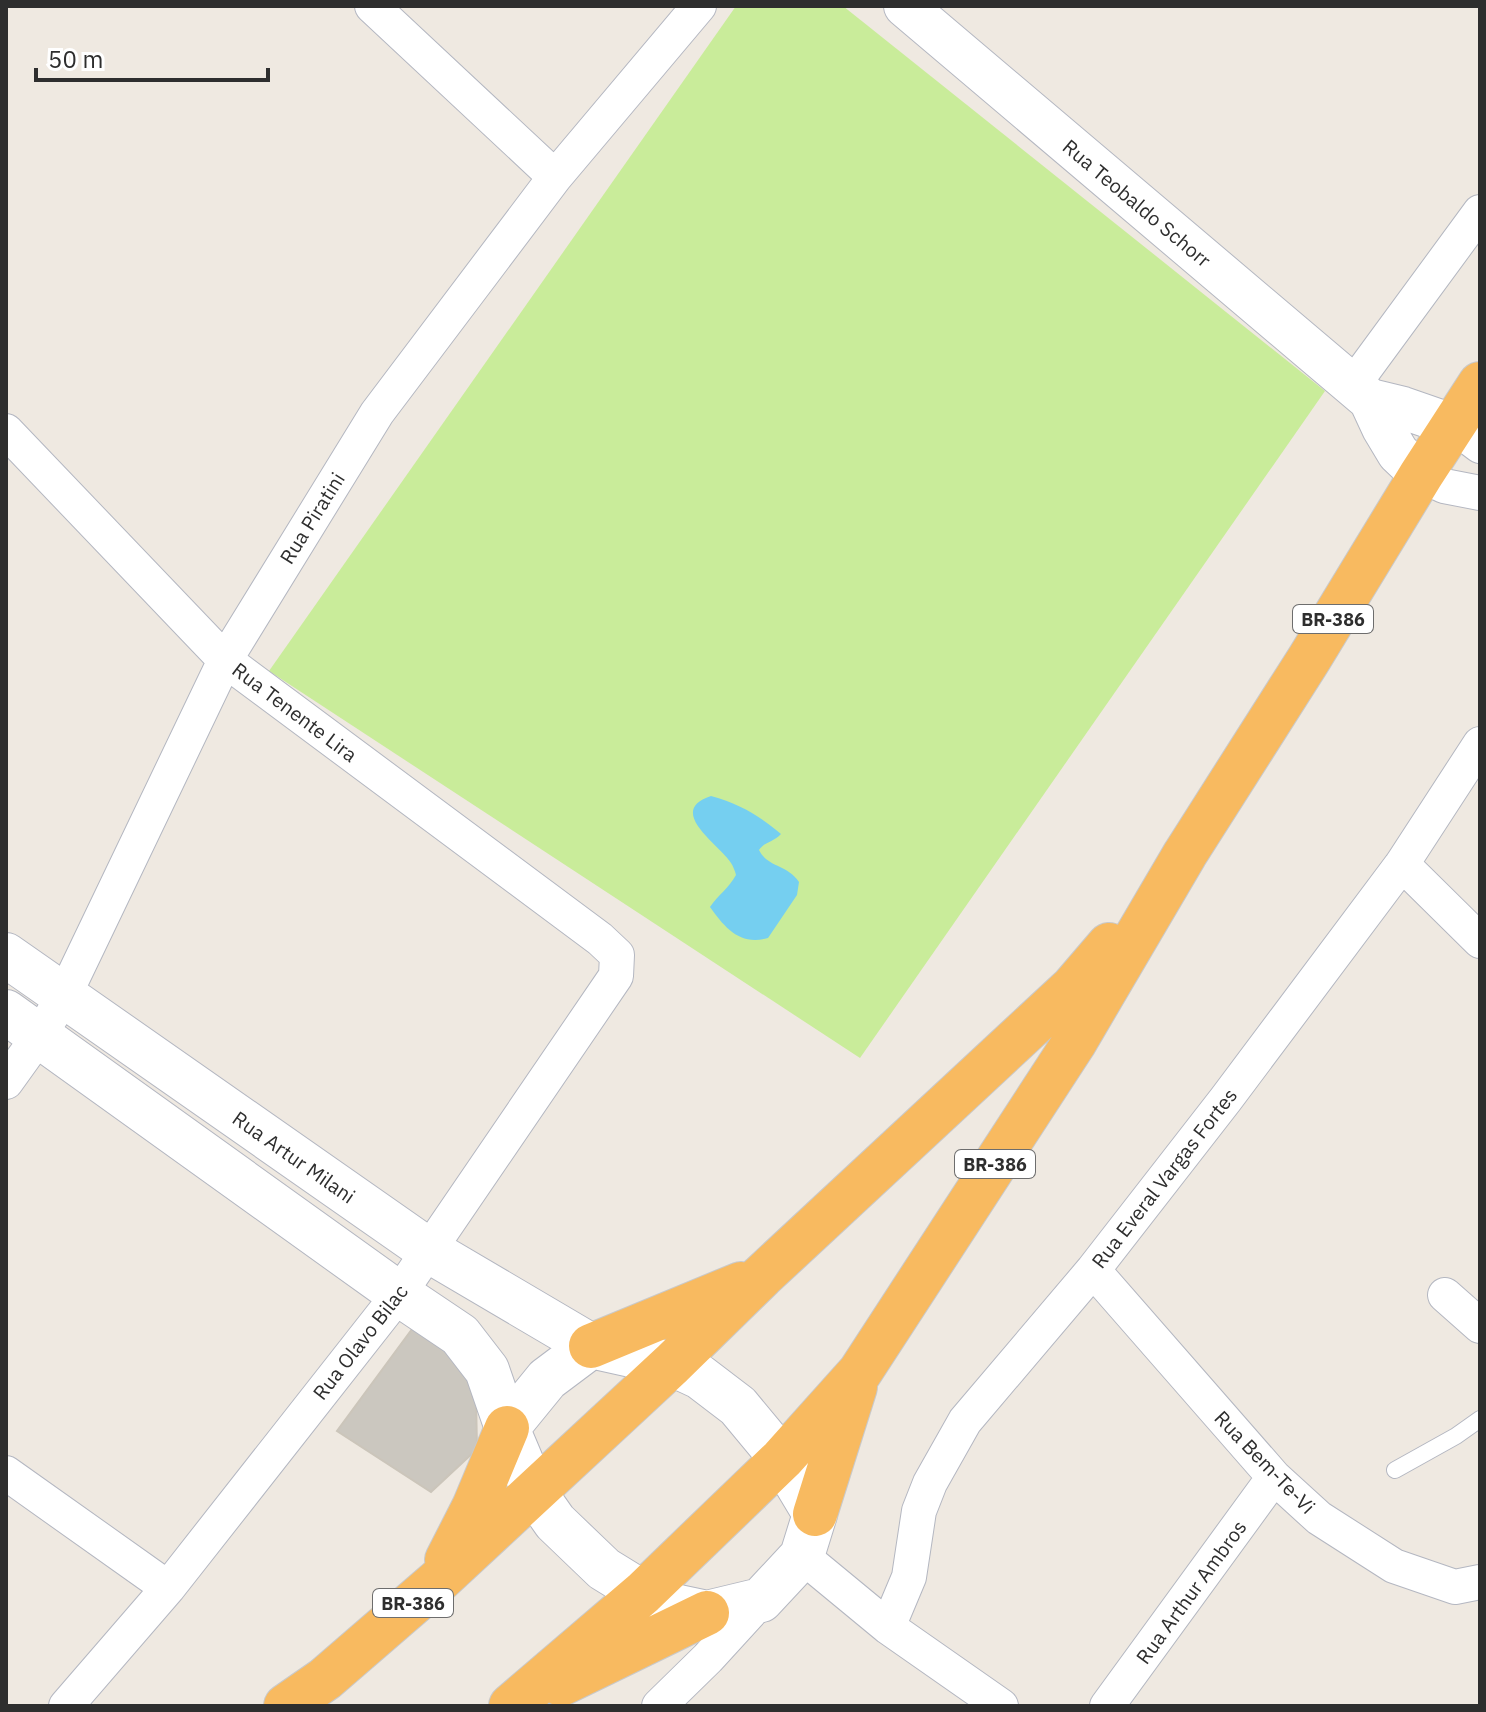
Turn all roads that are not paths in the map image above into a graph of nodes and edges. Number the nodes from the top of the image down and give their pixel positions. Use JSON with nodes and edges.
{"nodes":[{"id":1,"x":372,"y":6,"type":"edge"},
{"id":2,"x":699,"y":6,"type":"edge"},
{"id":3,"x":905,"y":6,"type":"edge"},
{"id":4,"x":555,"y":177,"type":"junction"},
{"id":5,"x":1480,"y":212,"type":"edge"},
{"id":6,"x":1480,"y":384,"type":"edge"},
{"id":7,"x":1362,"y":392,"type":"junction"},
{"id":8,"x":6,"y":431,"type":"edge"},
{"id":9,"x":1466,"y":436,"type":"edge"},
{"id":10,"x":1421,"y":475,"type":"junction"},
{"id":11,"x":1480,"y":493,"type":"edge"},
{"id":12,"x":225,"y":660,"type":"junction"},
{"id":13,"x":1480,"y":744,"type":"edge"},
{"id":14,"x":1185,"y":854,"type":"junction"},
{"id":15,"x":1402,"y":864,"type":"junction"},
{"id":16,"x":1480,"y":941,"type":"edge"},
{"id":17,"x":6,"y":955,"type":"edge"},
{"id":18,"x":617,"y":955,"type":"joint"},
{"id":19,"x":64,"y":996,"type":"junction"},
{"id":20,"x":23,"y":1024,"type":"edge"},
{"id":21,"x":6,"y":1082,"type":"edge"},
{"id":22,"x":205,"y":1094,"type":"junction"},
{"id":23,"x":175,"y":1133,"type":"junction"},
{"id":24,"x":428,"y":1250,"type":"junction"},
{"id":25,"x":1093,"y":1270,"type":"junction"},
{"id":26,"x":762,"y":1276,"type":"junction"},
{"id":27,"x":399,"y":1294,"type":"junction"},
{"id":28,"x":1445,"y":1295,"type":"dead end"},
{"id":29,"x":1480,"y":1326,"type":"edge"},
{"id":30,"x":591,"y":1346,"type":"junction"},
{"id":31,"x":672,"y":1364,"type":"junction"},
{"id":32,"x":860,"y":1372,"type":"junction"},
{"id":33,"x":1480,"y":1419,"type":"edge"},
{"id":34,"x":507,"y":1428,"type":"junction"},
{"id":35,"x":782,"y":1459,"type":"junction"},
{"id":36,"x":1395,"y":1470,"type":"dead end"},
{"id":37,"x":6,"y":1473,"type":"edge"},
{"id":38,"x":1274,"y":1477,"type":"junction"},
{"id":39,"x":534,"y":1492,"type":"junction"},
{"id":40,"x":815,"y":1514,"type":"junction"},
{"id":41,"x":802,"y":1556,"type":"junction"},
{"id":42,"x":1480,"y":1582,"type":"edge"},
{"id":43,"x":436,"y":1583,"type":"junction"},
{"id":44,"x":168,"y":1588,"type":"junction"},
{"id":45,"x":643,"y":1593,"type":"junction"},
{"id":46,"x":761,"y":1600,"type":"junction"},
{"id":47,"x":707,"y":1613,"type":"junction"},
{"id":48,"x":888,"y":1627,"type":"junction"},
{"id":49,"x":66,"y":1706,"type":"edge"},
{"id":50,"x":286,"y":1706,"type":"edge"},
{"id":51,"x":513,"y":1706,"type":"edge"},
{"id":52,"x":659,"y":1706,"type":"edge"},
{"id":53,"x":1001,"y":1706,"type":"edge"},
{"id":54,"x":1107,"y":1706,"type":"edge"}],
"edges":[{"from":1,"to":4,"type":"street"},
{"from":2,"to":4,"type":"street","name":"Rua Piratini"},
{"from":3,"to":7,"type":"street","name":"Rua Teobaldo Schorr"},
{"from":4,"to":12,"type":"street","name":"Rua Piratini"},
{"from":5,"to":7,"type":"street"},
{"from":6,"to":9,"type":"highway","number":"BR-386"},
{"from":7,"to":9,"type":"street","name":"Rua Teobaldo Schorr"},
{"from":7,"to":10,"type":"street","name":"Rua Teobaldo Schorr"},
{"from":8,"to":12,"type":"street","name":"Rua Tenente Lira"},
{"from":9,"to":10,"type":"highway","number":"BR-386"},
{"from":10,"to":11,"type":"street","name":"Rua Teobaldo Schorr"},
{"from":10,"to":14,"type":"highway","number":"BR-386"},
{"from":12,"to":18,"type":"street","name":"Rua Tenente Lira"},
{"from":12,"to":19,"type":"street","name":"Rua Piratini"},
{"from":13,"to":15,"type":"street","name":"Rua Everal Vargas Fortes"},
{"from":14,"to":26,"type":"highway","number":"BR-386"},
{"from":14,"to":32,"type":"highway","number":"BR-386"},
{"from":15,"to":16,"type":"street"},
{"from":15,"to":25,"type":"street","name":"Rua Everal Vargas Fortes"},
{"from":17,"to":19,"type":"main road","name":"Rua Artur Milani"},
{"from":18,"to":24,"type":"street","name":"Rua Olavo Bilac"},
{"from":19,"to":20,"type":"street","name":"Rua Piratini"},
{"from":19,"to":22,"type":"main road","name":"Rua Artur Milani"},
{"from":20,"to":21,"type":"street","name":"Rua Piratini"},
{"from":20,"to":23,"type":"main road"},
{"from":22,"to":23,"type":"main road"},
{"from":22,"to":24,"type":"main road","name":"Rua Artur Milani"},
{"from":23,"to":27,"type":"main road"},
{"from":24,"to":27,"type":"street","name":"Rua Olavo Bilac"},
{"from":24,"to":30,"type":"main road","name":"Rua Artur Milani"},
{"from":25,"to":38,"type":"street","name":"Rua Bem-Te-Vi"},
{"from":25,"to":48,"type":"street","name":"Rua Everal Vargas Fortes"},
{"from":26,"to":30,"type":"highway"},
{"from":26,"to":31,"type":"highway","number":"BR-386"},
{"from":27,"to":34,"type":"main road"},
{"from":27,"to":44,"type":"street","name":"Rua Olavo Bilac"},
{"from":28,"to":29,"type":"street"},
{"from":30,"to":31,"type":"main road","name":"Rua Artur Milani"},
{"from":30,"to":34,"type":"main road"},
{"from":31,"to":35,"type":"main road","name":"Rua Artur Milani"},
{"from":31,"to":39,"type":"highway","number":"BR-386"},
{"from":32,"to":35,"type":"highway","number":"BR-386"},
{"from":32,"to":40,"type":"highway"},
{"from":33,"to":36,"type":"lane"},
{"from":34,"to":39,"type":"main road"},
{"from":34,"to":43,"type":"highway"},
{"from":35,"to":40,"type":"main road","name":"Rua Artur Milani"},
{"from":35,"to":45,"type":"highway","number":"BR-386"},
{"from":37,"to":44,"type":"street"},
{"from":38,"to":42,"type":"street","name":"Rua Bem-Te-Vi"},
{"from":38,"to":54,"type":"street","name":"Rua Arthur Ambros"},
{"from":39,"to":43,"type":"highway","number":"BR-386"},
{"from":39,"to":45,"type":"main road"},
{"from":40,"to":41,"type":"main road"},
{"from":41,"to":46,"type":"main road"},
{"from":41,"to":48,"type":"street"},
{"from":43,"to":50,"type":"highway","number":"BR-386"},
{"from":44,"to":49,"type":"street","name":"Rua Olavo Bilac"},
{"from":45,"to":47,"type":"main road"},
{"from":45,"to":51,"type":"highway","number":"BR-386"},
{"from":46,"to":47,"type":"main road"},
{"from":46,"to":52,"type":"street"},
{"from":47,"to":51,"type":"highway"},
{"from":48,"to":53,"type":"street"}]}
